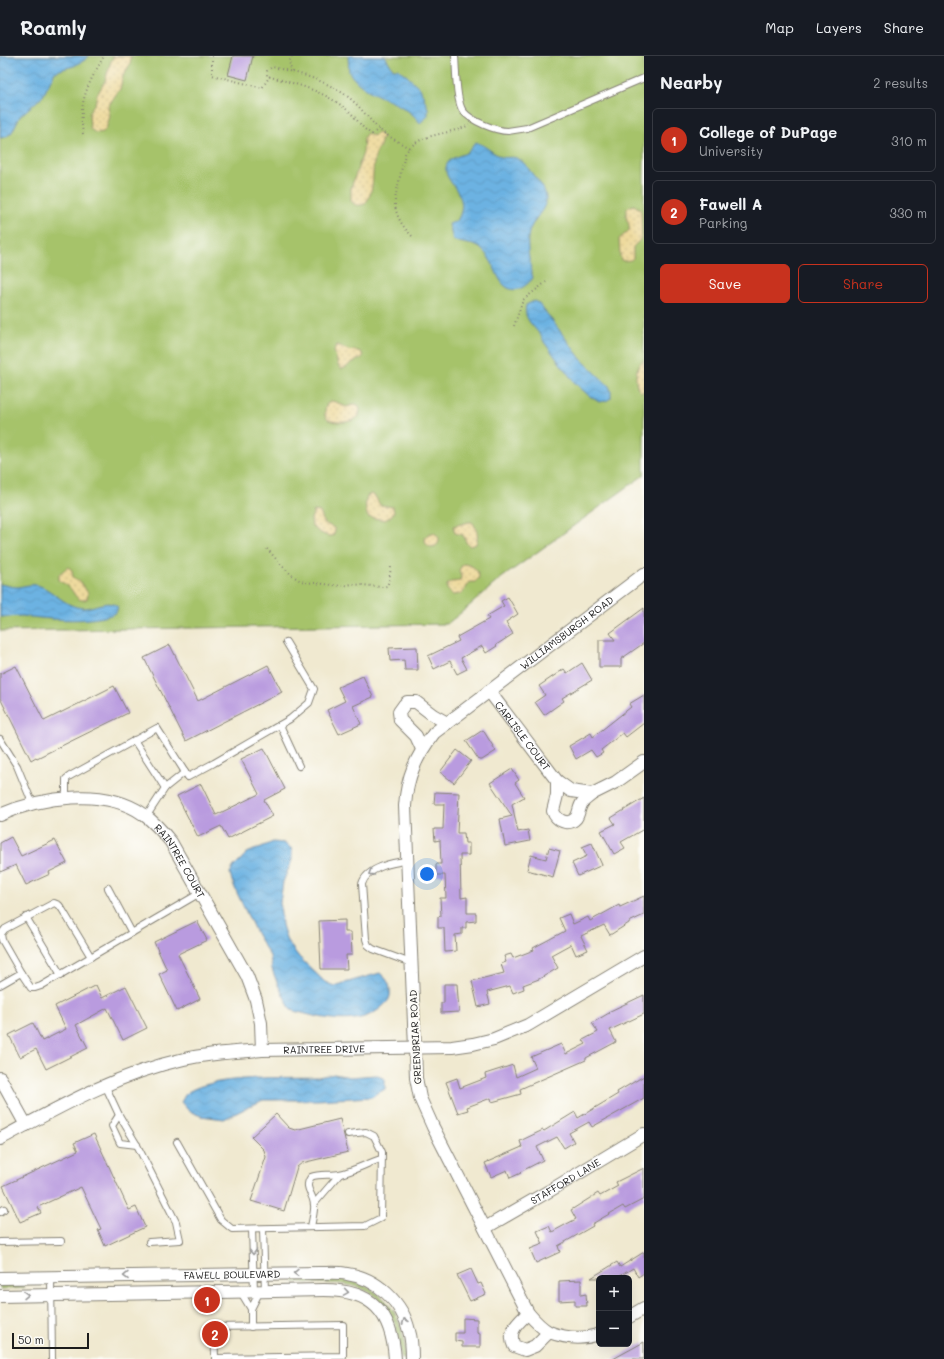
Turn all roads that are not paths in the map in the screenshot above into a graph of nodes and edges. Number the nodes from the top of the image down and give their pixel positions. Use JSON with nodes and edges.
{"nodes":[{"id":1,"x":455,"y":56,"type":"edge"},
{"id":2,"x":644,"y":78,"type":"edge"},
{"id":3,"x":644,"y":574,"type":"edge"},
{"id":4,"x":286,"y":642,"type":"dead end"},
{"id":5,"x":489,"y":691,"type":"junction"},
{"id":6,"x":447,"y":723,"type":"junction"},
{"id":7,"x":280,"y":725,"type":"junction"},
{"id":8,"x":0,"y":739,"type":"edge"},
{"id":9,"x":134,"y":740,"type":"junction"},
{"id":10,"x":422,"y":749,"type":"junction"},
{"id":11,"x":644,"y":762,"type":"edge"},
{"id":12,"x":299,"y":766,"type":"dead end"},
{"id":13,"x":185,"y":772,"type":"junction"},
{"id":14,"x":556,"y":781,"type":"junction"},
{"id":15,"x":165,"y":788,"type":"junction"},
{"id":16,"x":592,"y":794,"type":"junction"},
{"id":17,"x":66,"y":799,"type":"junction"},
{"id":18,"x":34,"y":805,"type":"junction"},
{"id":19,"x":0,"y":815,"type":"edge"},
{"id":20,"x":146,"y":817,"type":"junction"},
{"id":21,"x":407,"y":861,"type":"junction"},
{"id":22,"x":108,"y":888,"type":"dead end"},
{"id":23,"x":200,"y":894,"type":"junction"},
{"id":24,"x":26,"y":917,"type":"junction"},
{"id":25,"x":132,"y":933,"type":"junction"},
{"id":26,"x":644,"y":956,"type":"edge"},
{"id":27,"x":91,"y":957,"type":"junction"},
{"id":28,"x":411,"y":963,"type":"junction"},
{"id":29,"x":21,"y":973,"type":"junction"},
{"id":30,"x":61,"y":975,"type":"junction"},
{"id":31,"x":0,"y":985,"type":"edge"},
{"id":32,"x":415,"y":1048,"type":"junction"},
{"id":33,"x":262,"y":1050,"type":"junction"},
{"id":34,"x":0,"y":1078,"type":"edge"},
{"id":35,"x":105,"y":1085,"type":"junction"},
{"id":36,"x":119,"y":1115,"type":"junction"},
{"id":37,"x":26,"y":1125,"type":"junction"},
{"id":38,"x":348,"y":1134,"type":"dead end"},
{"id":39,"x":644,"y":1134,"type":"edge"},
{"id":40,"x":0,"y":1139,"type":"edge"},
{"id":41,"x":177,"y":1142,"type":"dead end"},
{"id":42,"x":137,"y":1145,"type":"junction"},
{"id":43,"x":382,"y":1159,"type":"junction"},
{"id":44,"x":340,"y":1174,"type":"junction"},
{"id":45,"x":314,"y":1204,"type":"junction"},
{"id":46,"x":311,"y":1227,"type":"junction"},
{"id":47,"x":485,"y":1228,"type":"junction"},
{"id":48,"x":252,"y":1229,"type":"junction"},
{"id":49,"x":263,"y":1229,"type":"junction"},
{"id":50,"x":60,"y":1241,"type":"dead end"},
{"id":51,"x":0,"y":1242,"type":"edge"},
{"id":52,"x":149,"y":1242,"type":"dead end"},
{"id":53,"x":259,"y":1274,"type":"junction"},
{"id":54,"x":51,"y":1277,"type":"junction"},
{"id":55,"x":0,"y":1278,"type":"edge"},
{"id":56,"x":240,"y":1291,"type":"junction"},
{"id":57,"x":260,"y":1291,"type":"junction"},
{"id":58,"x":52,"y":1295,"type":"junction"},
{"id":59,"x":0,"y":1296,"type":"edge"},
{"id":60,"x":644,"y":1308,"type":"edge"},
{"id":61,"x":251,"y":1309,"type":"junction"},
{"id":62,"x":528,"y":1313,"type":"junction"},
{"id":63,"x":632,"y":1315,"type":"edge"},
{"id":64,"x":251,"y":1326,"type":"junction"},
{"id":65,"x":549,"y":1332,"type":"junction"},
{"id":66,"x":596,"y":1335,"type":"edge"},
{"id":67,"x":215,"y":1358,"type":"edge"},
{"id":68,"x":52,"y":1359,"type":"edge"},
{"id":69,"x":395,"y":1359,"type":"edge"},
{"id":70,"x":412,"y":1359,"type":"edge"}],
"edges":[{"from":1,"to":2,"type":"lane"},
{"from":3,"to":5,"type":"street","name":"WILLIAMSBURGH ROAD"},
{"from":4,"to":7,"type":"lane"},
{"from":5,"to":6,"type":"street","name":"GREENBRIAR ROAD"},
{"from":5,"to":14,"type":"street","name":"CARLISLE COURT"},
{"from":6,"to":10,"type":"street","name":"GREENBRIAR ROAD"},
{"from":6,"to":10,"type":"street"},
{"from":7,"to":12,"type":"lane"},
{"from":7,"to":13,"type":"lane"},
{"from":8,"to":18,"type":"lane"},
{"from":9,"to":13,"type":"lane"},
{"from":9,"to":15,"type":"lane"},
{"from":9,"to":17,"type":"lane"},
{"from":10,"to":21,"type":"street","name":"GREENBRIAR ROAD"},
{"from":11,"to":16,"type":"street","name":"CARLISLE COURT"},
{"from":13,"to":15,"type":"lane"},
{"from":14,"to":16,"type":"street","name":"CARLISLE COURT"},
{"from":14,"to":16,"type":"street","name":"CARLISLE COURT"},
{"from":15,"to":20,"type":"lane"},
{"from":17,"to":18,"type":"street","name":"RAINTREE COURT"},
{"from":17,"to":20,"type":"street","name":"RAINTREE COURT"},
{"from":18,"to":19,"type":"street","name":"RAINTREE COURT"},
{"from":20,"to":23,"type":"street","name":"RAINTREE COURT"},
{"from":21,"to":28,"type":"street","name":"GREENBRIAR ROAD"},
{"from":21,"to":28,"type":"lane","one_way":true},
{"from":22,"to":25,"type":"lane"},
{"from":23,"to":25,"type":"lane"},
{"from":23,"to":33,"type":"street","name":"RAINTREE COURT"},
{"from":24,"to":27,"type":"lane"},
{"from":24,"to":29,"type":"lane"},
{"from":24,"to":30,"type":"lane"},
{"from":25,"to":27,"type":"lane"},
{"from":26,"to":32,"type":"street","name":"RAINTREE DRIVE"},
{"from":27,"to":30,"type":"lane"},
{"from":28,"to":32,"type":"street","name":"GREENBRIAR ROAD"},
{"from":29,"to":30,"type":"lane"},
{"from":29,"to":31,"type":"lane"},
{"from":32,"to":33,"type":"street","name":"RAINTREE DRIVE"},
{"from":32,"to":47,"type":"street","name":"GREENBRIAR ROAD"},
{"from":33,"to":35,"type":"street","name":"RAINTREE DRIVE"},
{"from":34,"to":37,"type":"street"},
{"from":35,"to":36,"type":"lane"},
{"from":35,"to":37,"type":"street","name":"RAINTREE DRIVE"},
{"from":36,"to":42,"type":"lane"},
{"from":36,"to":42,"type":"lane"},
{"from":37,"to":40,"type":"street","name":"RAINTREE DRIVE"},
{"from":38,"to":43,"type":"lane"},
{"from":39,"to":47,"type":"street","name":"STAFFORD LANE"},
{"from":41,"to":48,"type":"lane"},
{"from":42,"to":52,"type":"lane"},
{"from":43,"to":44,"type":"lane"},
{"from":43,"to":46,"type":"lane"},
{"from":44,"to":45,"type":"lane"},
{"from":44,"to":45,"type":"lane"},
{"from":45,"to":46,"type":"lane"},
{"from":46,"to":49,"type":"lane"},
{"from":47,"to":62,"type":"street","name":"GREENBRIAR ROAD"},
{"from":48,"to":49,"type":"lane"},
{"from":48,"to":53,"type":"lane","one_way":true},
{"from":49,"to":53,"type":"lane"},
{"from":50,"to":51,"type":"lane"},
{"from":53,"to":54,"type":"street","name":"FAWELL BOULEVARD","one_way":true},
{"from":53,"to":57,"type":"lane"},
{"from":53,"to":57,"type":"lane"},
{"from":70,"to":53,"type":"street","name":"FAWELL BOULEVARD","one_way":true},
{"from":54,"to":55,"type":"street","name":"FAWELL BOULEVARD"},
{"from":54,"to":58,"type":"lane"},
{"from":56,"to":57,"type":"street","name":"FAWELL BOULEVARD"},
{"from":56,"to":58,"type":"street","name":"FAWELL BOULEVARD"},
{"from":56,"to":61,"type":"lane"},
{"from":57,"to":61,"type":"lane"},
{"from":57,"to":69,"type":"street","name":"FAWELL BOULEVARD","one_way":true},
{"from":59,"to":58,"type":"street","name":"FAWELL BOULEVARD","one_way":true},
{"from":58,"to":68,"type":"lane"},
{"from":60,"to":63,"type":"street"},
{"from":61,"to":64,"type":"lane"},
{"from":62,"to":65,"type":"street","name":"GREENBRIAR ROAD"},
{"from":62,"to":65,"type":"street"},
{"from":64,"to":67,"type":"lane"},
{"from":64,"to":67,"type":"lane"},
{"from":65,"to":66,"type":"street"}]}
